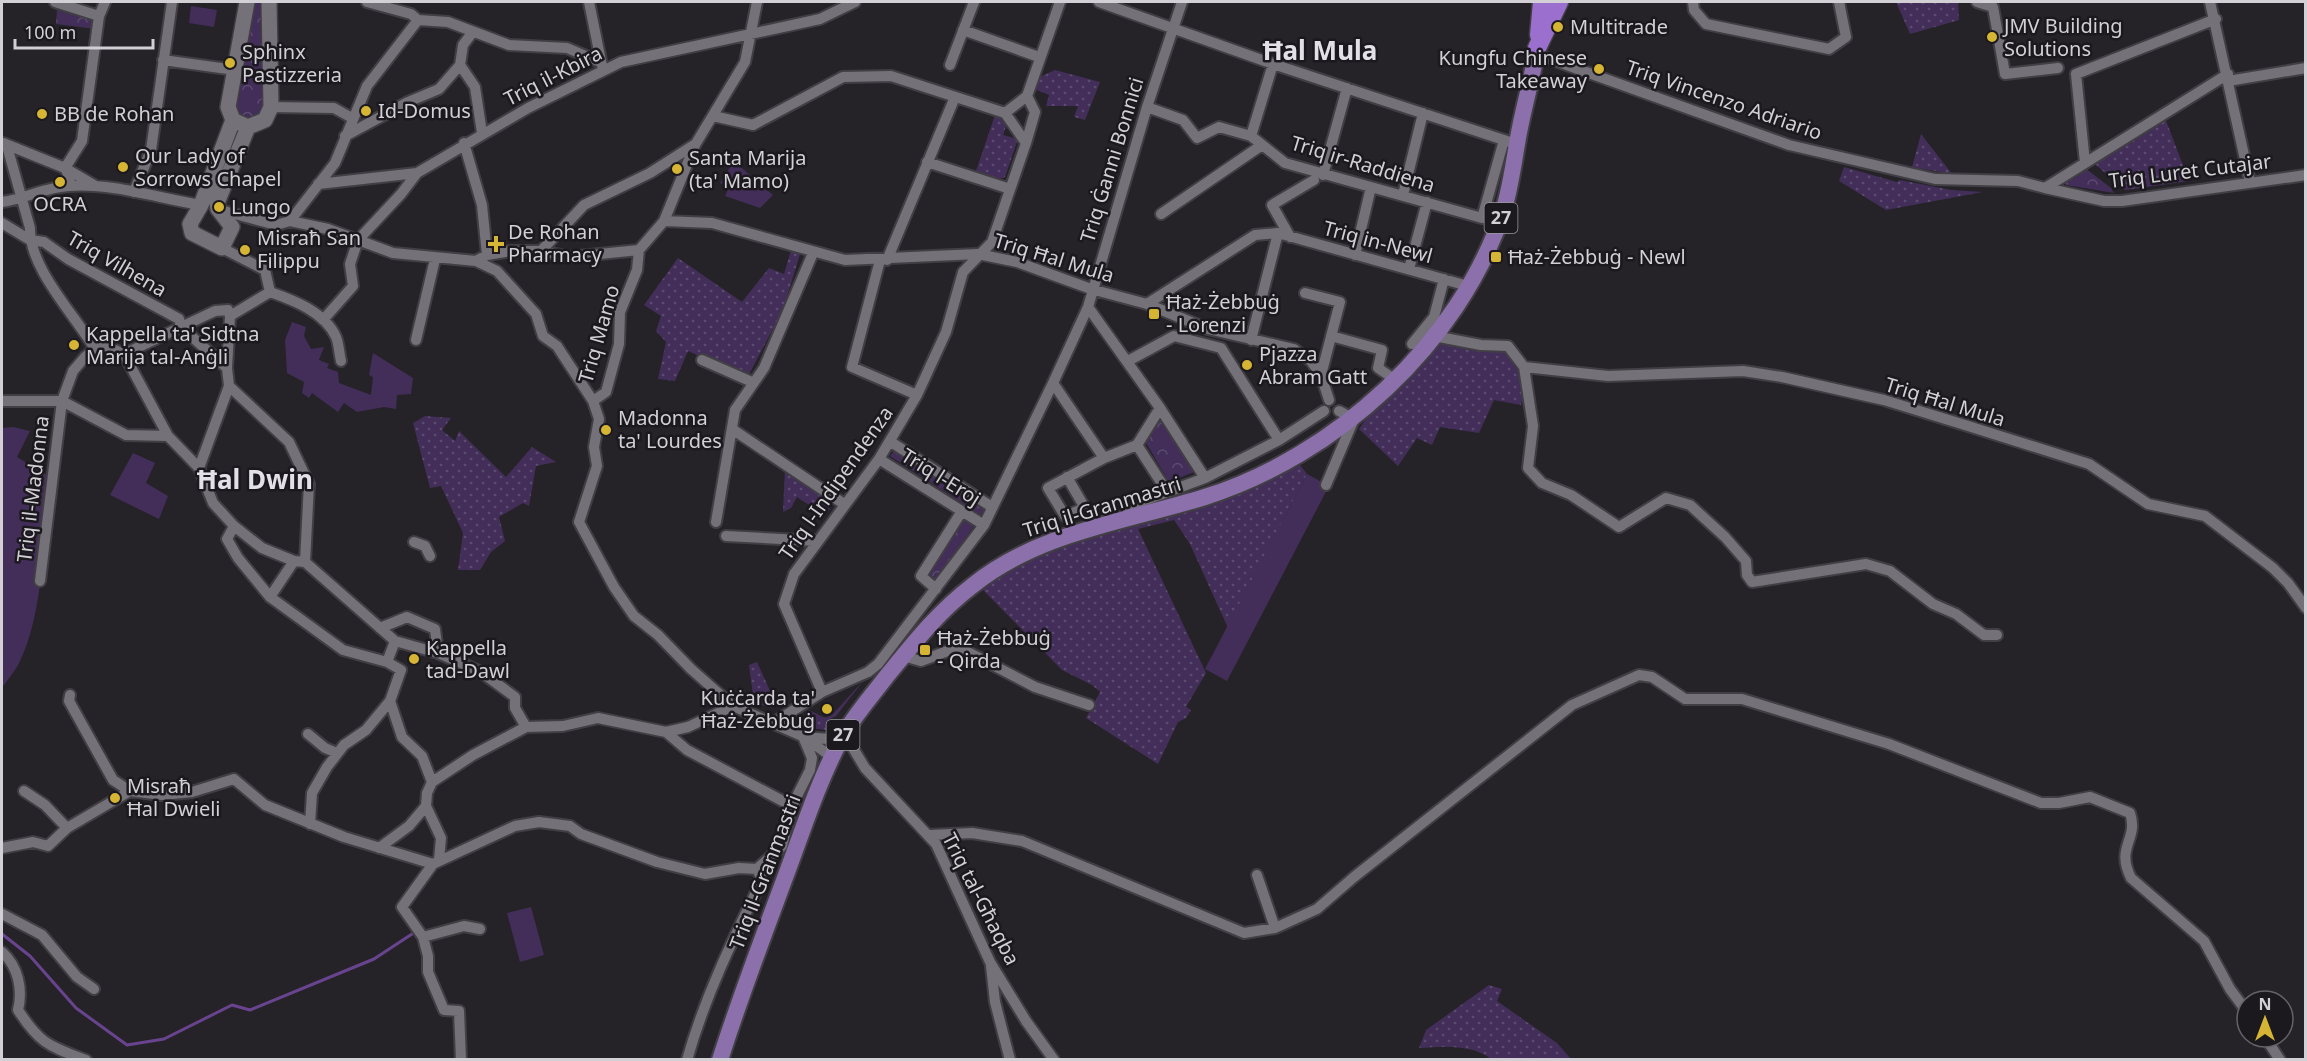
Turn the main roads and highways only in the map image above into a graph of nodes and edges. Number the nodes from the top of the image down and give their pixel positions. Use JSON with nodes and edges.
{"nodes":[{"id":1,"x":1540,"y":2,"type":"edge"},
{"id":2,"x":1551,"y":2,"type":"edge"},
{"id":3,"x":1559,"y":2,"type":"edge"},
{"id":4,"x":1537,"y":51,"type":"junction"},
{"id":5,"x":720,"y":1059,"type":"edge"}],
"edges":[{"from":1,"to":4,"type":"highway","number":"27"},
{"from":2,"to":4,"type":"highway","number":"27"},
{"from":3,"to":4,"type":"highway"},
{"from":4,"to":5,"type":"main road","name":"Triq il-Granmastri","number":"27"}]}
